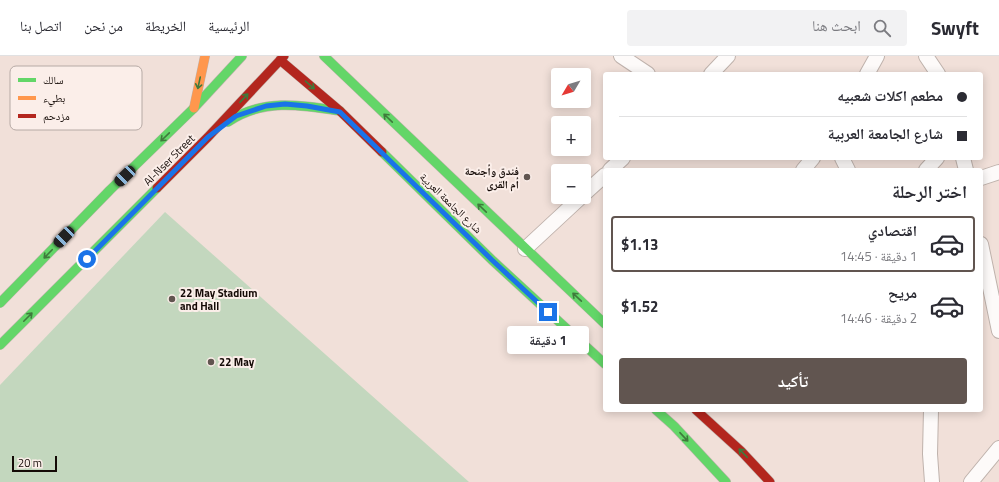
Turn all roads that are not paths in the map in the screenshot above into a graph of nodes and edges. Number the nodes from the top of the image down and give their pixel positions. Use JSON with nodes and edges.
{"nodes":[{"id":1,"x":205,"y":56,"type":"edge"},
{"id":2,"x":242,"y":56,"type":"edge"},
{"id":3,"x":324,"y":56,"type":"edge"},
{"id":4,"x":336,"y":56,"type":"edge"},
{"id":5,"x":621,"y":56,"type":"edge"},
{"id":6,"x":728,"y":56,"type":"edge"},
{"id":7,"x":877,"y":56,"type":"edge"},
{"id":8,"x":926,"y":56,"type":"edge"},
{"id":9,"x":282,"y":58,"type":"edge"},
{"id":10,"x":645,"y":72,"type":"edge"},
{"id":11,"x":713,"y":72,"type":"edge"},
{"id":12,"x":868,"y":72,"type":"edge"},
{"id":13,"x":937,"y":72,"type":"edge"},
{"id":14,"x":361,"y":92,"type":"junction"},
{"id":15,"x":193,"y":110,"type":"junction"},
{"id":16,"x":340,"y":112,"type":"junction"},
{"id":17,"x":208,"y":137,"type":"junction"},
{"id":18,"x":621,"y":160,"type":"edge"},
{"id":19,"x":811,"y":160,"type":"edge"},
{"id":20,"x":935,"y":160,"type":"edge"},
{"id":21,"x":612,"y":168,"type":"edge"},
{"id":22,"x":805,"y":168,"type":"edge"},
{"id":23,"x":928,"y":168,"type":"edge"},
{"id":24,"x":999,"y":172,"type":"edge"},
{"id":25,"x":603,"y":176,"type":"edge"},
{"id":26,"x":983,"y":177,"type":"edge"},
{"id":27,"x":591,"y":187,"type":"edge"},
{"id":28,"x":136,"y":193,"type":"dead end"},
{"id":29,"x":149,"y":197,"type":"junction"},
{"id":30,"x":97,"y":204,"type":"junction"},
{"id":31,"x":574,"y":204,"type":"edge"},
{"id":32,"x":109,"y":206,"type":"dead end"},
{"id":33,"x":117,"y":214,"type":"dead end"},
{"id":34,"x":119,"y":226,"type":"junction"},
{"id":35,"x":526,"y":249,"type":"junction"},
{"id":36,"x":983,"y":269,"type":"edge"},
{"id":37,"x":984,"y":282,"type":"edge"},
{"id":38,"x":0,"y":303,"type":"edge"},
{"id":39,"x":603,"y":322,"type":"edge"},
{"id":40,"x":999,"y":331,"type":"edge"},
{"id":41,"x":0,"y":345,"type":"edge"},
{"id":42,"x":603,"y":362,"type":"edge"},
{"id":43,"x":658,"y":412,"type":"edge"},
{"id":44,"x":698,"y":412,"type":"edge"},
{"id":45,"x":931,"y":412,"type":"edge"},
{"id":46,"x":999,"y":448,"type":"edge"},
{"id":47,"x":726,"y":482,"type":"edge"},
{"id":48,"x":770,"y":482,"type":"edge"},
{"id":49,"x":932,"y":482,"type":"edge"},
{"id":50,"x":971,"y":482,"type":"edge"}],
"edges":[{"from":1,"to":15,"type":"main road","one_way":true},
{"from":2,"to":15,"type":"main road","name":"Al-Nser Street"},
{"from":3,"to":14,"type":"main road","name":"شارع الجامعة العربية"},
{"from":4,"to":14,"type":"main road"},
{"from":5,"to":10,"type":"street"},
{"from":6,"to":11,"type":"street"},
{"from":7,"to":12,"type":"street"},
{"from":8,"to":13,"type":"street"},
{"from":9,"to":16,"type":"main road","name":"شارع الجامعة العربية","one_way":true},
{"from":17,"to":9,"type":"main road","name":"Al-Nser Street","one_way":true},
{"from":35,"to":14,"type":"main road","name":"شارع الجامعة العربية","one_way":true},
{"from":15,"to":30,"type":"main road","name":"Al-Nser Street","one_way":true},
{"from":16,"to":17,"type":"main road"},
{"from":16,"to":42,"type":"main road","name":"شارع الجامعة العربية"},
{"from":17,"to":29,"type":"main road","name":"Al-Nser Street"},
{"from":18,"to":21,"type":"street"},
{"from":19,"to":22,"type":"street"},
{"from":20,"to":23,"type":"street"},
{"from":24,"to":26,"type":"street"},
{"from":25,"to":27,"type":"street"},
{"from":28,"to":29,"type":"main road"},
{"from":29,"to":34,"type":"main road","name":"Al-Nser Street"},
{"from":30,"to":32,"type":"main road"},
{"from":30,"to":38,"type":"main road","name":"Al-Nser Street","one_way":true},
{"from":31,"to":35,"type":"street"},
{"from":33,"to":34,"type":"main road"},
{"from":41,"to":34,"type":"main road","name":"Al-Nser Street","one_way":true},
{"from":39,"to":35,"type":"main road","name":"شارع الجامعة العربية","one_way":true},
{"from":36,"to":37,"type":"street"},
{"from":37,"to":40,"type":"street"},
{"from":43,"to":47,"type":"main road","one_way":true},
{"from":48,"to":44,"type":"main road","one_way":true},
{"from":45,"to":49,"type":"street"},
{"from":46,"to":50,"type":"street"}]}
